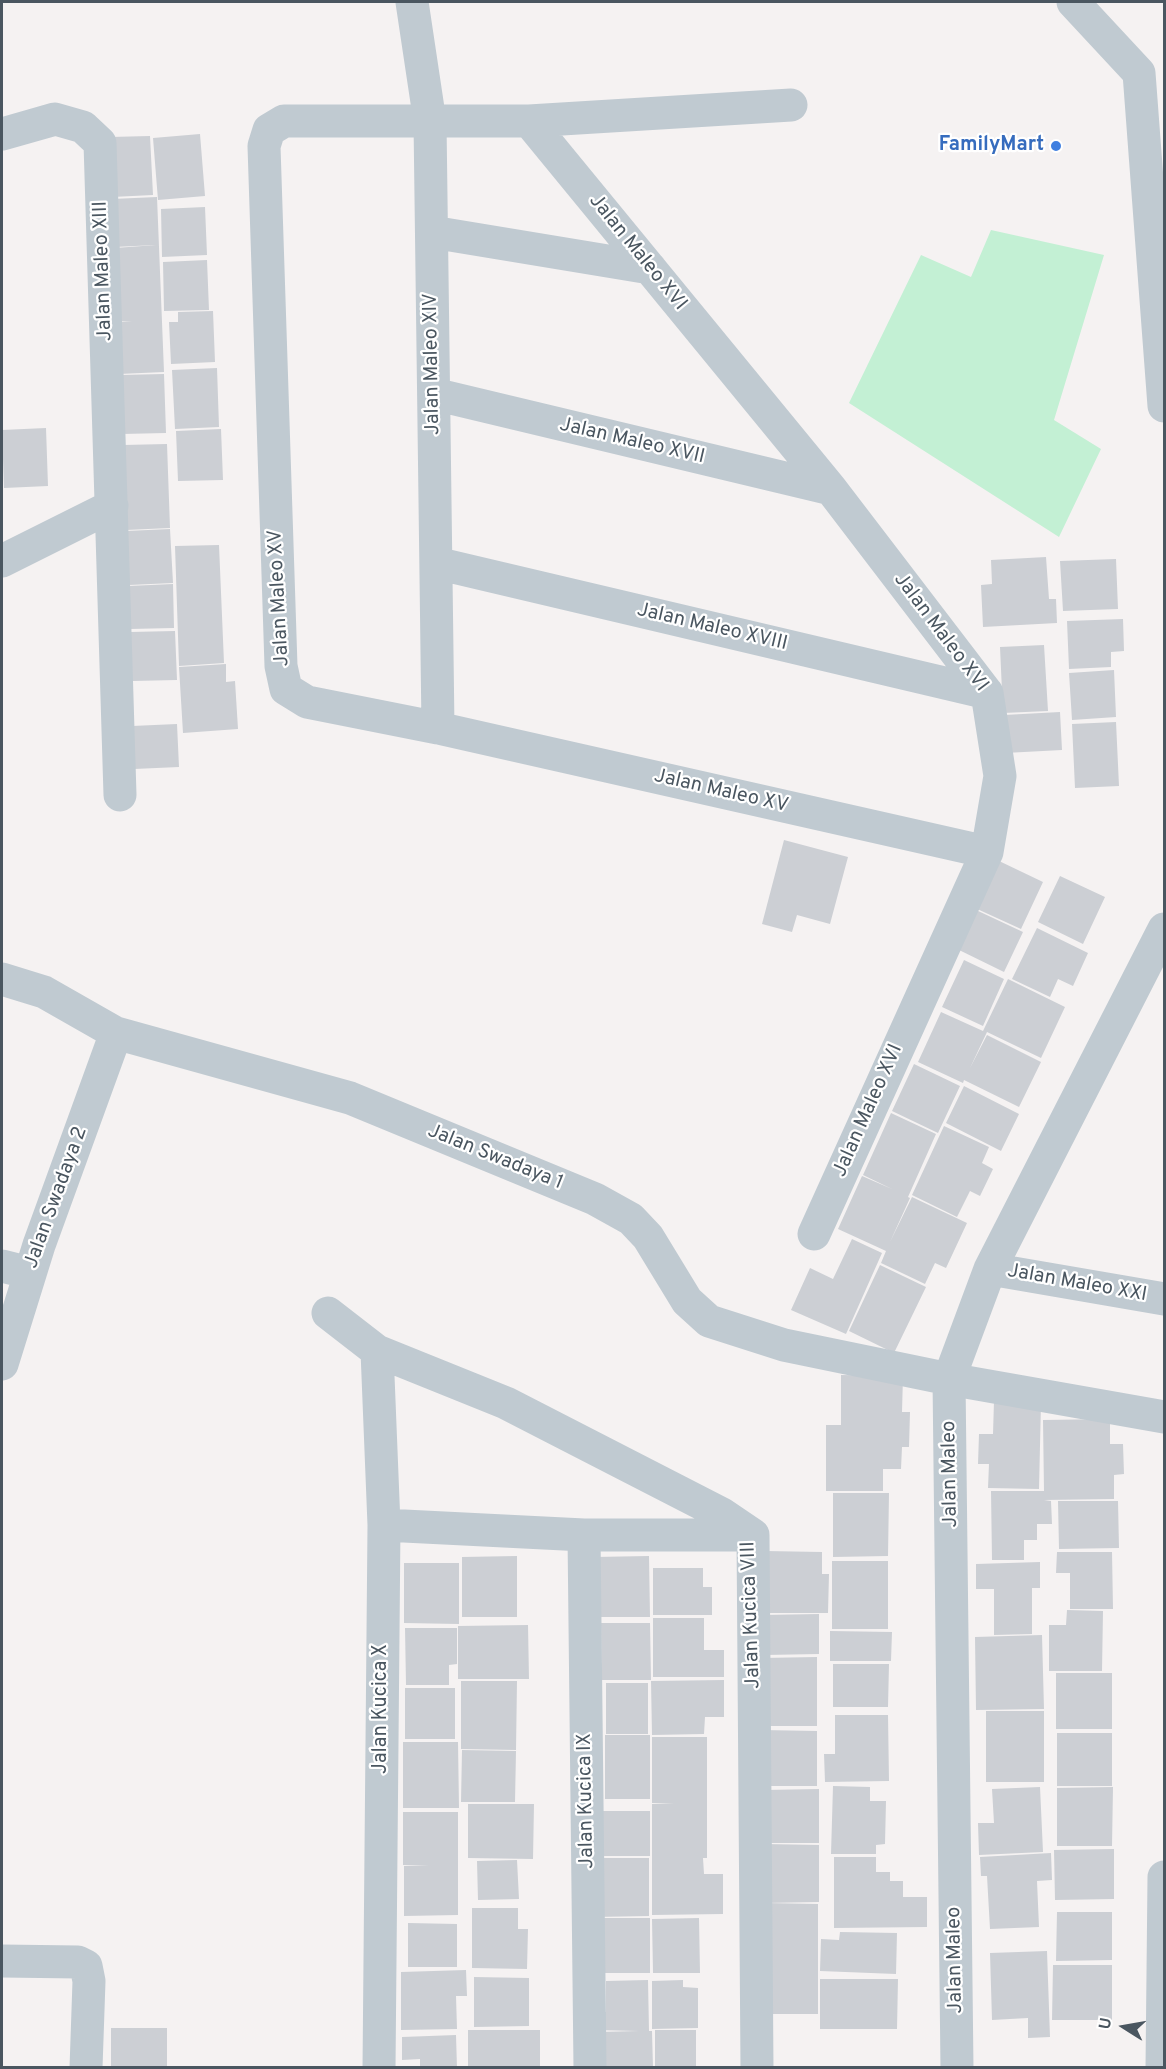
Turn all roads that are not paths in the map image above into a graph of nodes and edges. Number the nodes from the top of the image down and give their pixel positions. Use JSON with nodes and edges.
{"nodes":[{"id":1,"x":412,"y":2,"type":"edge"},
{"id":2,"x":1073,"y":2,"type":"edge"},
{"id":3,"x":1152,"y":72,"type":"edge"},
{"id":4,"x":791,"y":105,"type":"dead end"},
{"id":5,"x":529,"y":121,"type":"junction"},
{"id":6,"x":430,"y":122,"type":"junction"},
{"id":7,"x":2,"y":134,"type":"edge"},
{"id":8,"x":432,"y":232,"type":"junction"},
{"id":9,"x":650,"y":268,"type":"junction"},
{"id":10,"x":434,"y":394,"type":"junction"},
{"id":11,"x":1164,"y":406,"type":"edge"},
{"id":12,"x":831,"y":489,"type":"junction"},
{"id":13,"x":112,"y":506,"type":"junction"},
{"id":14,"x":2,"y":561,"type":"edge"},
{"id":15,"x":436,"y":563,"type":"junction"},
{"id":16,"x":987,"y":693,"type":"junction"},
{"id":17,"x":438,"y":728,"type":"junction"},
{"id":18,"x":120,"y":795,"type":"dead end"},
{"id":19,"x":987,"y":852,"type":"junction"},
{"id":20,"x":1164,"y":930,"type":"edge"},
{"id":21,"x":2,"y":979,"type":"edge"},
{"id":22,"x":116,"y":1033,"type":"junction"},
{"id":23,"x":814,"y":1234,"type":"dead end"},
{"id":24,"x":990,"y":1269,"type":"junction"},
{"id":25,"x":16,"y":1270,"type":"edge"},
{"id":26,"x":1164,"y":1299,"type":"edge"},
{"id":27,"x":328,"y":1312,"type":"dead end"},
{"id":28,"x":376,"y":1351,"type":"junction"},
{"id":29,"x":2,"y":1364,"type":"edge"},
{"id":30,"x":949,"y":1379,"type":"junction"},
{"id":31,"x":1164,"y":1417,"type":"edge"},
{"id":32,"x":384,"y":1525,"type":"junction"},
{"id":33,"x":753,"y":1534,"type":"junction"},
{"id":34,"x":584,"y":1535,"type":"junction"},
{"id":35,"x":1164,"y":1877,"type":"edge"},
{"id":36,"x":2,"y":1961,"type":"edge"},
{"id":37,"x":86,"y":2067,"type":"edge"},
{"id":38,"x":380,"y":2067,"type":"edge"},
{"id":39,"x":590,"y":2067,"type":"edge"},
{"id":40,"x":757,"y":2067,"type":"edge"},
{"id":41,"x":957,"y":2067,"type":"edge"},
{"id":42,"x":1162,"y":2067,"type":"edge"}],
"edges":[{"from":1,"to":6,"type":"street","name":"Jalan Maleo XIV"},
{"from":2,"to":3,"type":"street"},
{"from":3,"to":11,"type":"street"},
{"from":4,"to":5,"type":"street"},
{"from":5,"to":6,"type":"street"},
{"from":5,"to":9,"type":"street","name":"Jalan Maleo XVI"},
{"from":6,"to":8,"type":"street","name":"Jalan Maleo XIV"},
{"from":6,"to":17,"type":"street","name":"Jalan Maleo XV"},
{"from":7,"to":13,"type":"street","name":"Jalan Maleo XIII"},
{"from":8,"to":9,"type":"street"},
{"from":8,"to":10,"type":"street","name":"Jalan Maleo XIV"},
{"from":9,"to":12,"type":"street","name":"Jalan Maleo XVI"},
{"from":10,"to":12,"type":"street","name":"Jalan Maleo XVII"},
{"from":10,"to":15,"type":"street","name":"Jalan Maleo XIV"},
{"from":12,"to":16,"type":"street","name":"Jalan Maleo XVI"},
{"from":13,"to":14,"type":"street"},
{"from":13,"to":18,"type":"street","name":"Jalan Maleo XIII"},
{"from":15,"to":16,"type":"street","name":"Jalan Maleo XVIII"},
{"from":15,"to":17,"type":"street","name":"Jalan Maleo XIV"},
{"from":16,"to":19,"type":"street","name":"Jalan Maleo XVI"},
{"from":17,"to":19,"type":"street","name":"Jalan Maleo XV"},
{"from":19,"to":23,"type":"street","name":"Jalan Maleo XVI"},
{"from":20,"to":24,"type":"street","name":"Jalan Maleo"},
{"from":21,"to":22,"type":"street","name":"Jalan Swadaya 1"},
{"from":22,"to":25,"type":"street","name":"Jalan Swadaya 2"},
{"from":22,"to":30,"type":"street","name":"Jalan Swadaya 1"},
{"from":24,"to":26,"type":"street","name":"Jalan Maleo XXI"},
{"from":24,"to":30,"type":"street","name":"Jalan Maleo"},
{"from":25,"to":29,"type":"street","name":"Jalan Swadaya 2"},
{"from":27,"to":28,"type":"street","name":"Jalan Kucica VIII"},
{"from":28,"to":32,"type":"street","name":"Jalan Kucica X"},
{"from":28,"to":33,"type":"street","name":"Jalan Kucica VIII"},
{"from":30,"to":31,"type":"street","name":"Jalan Swadaya 1"},
{"from":30,"to":41,"type":"street","name":"Jalan Maleo"},
{"from":32,"to":34,"type":"street"},
{"from":32,"to":38,"type":"street","name":"Jalan Kucica X"},
{"from":33,"to":34,"type":"street"},
{"from":33,"to":40,"type":"street","name":"Jalan Kucica VIII"},
{"from":34,"to":39,"type":"street","name":"Jalan Kucica IX"},
{"from":35,"to":42,"type":"street"},
{"from":36,"to":37,"type":"street"}]}
